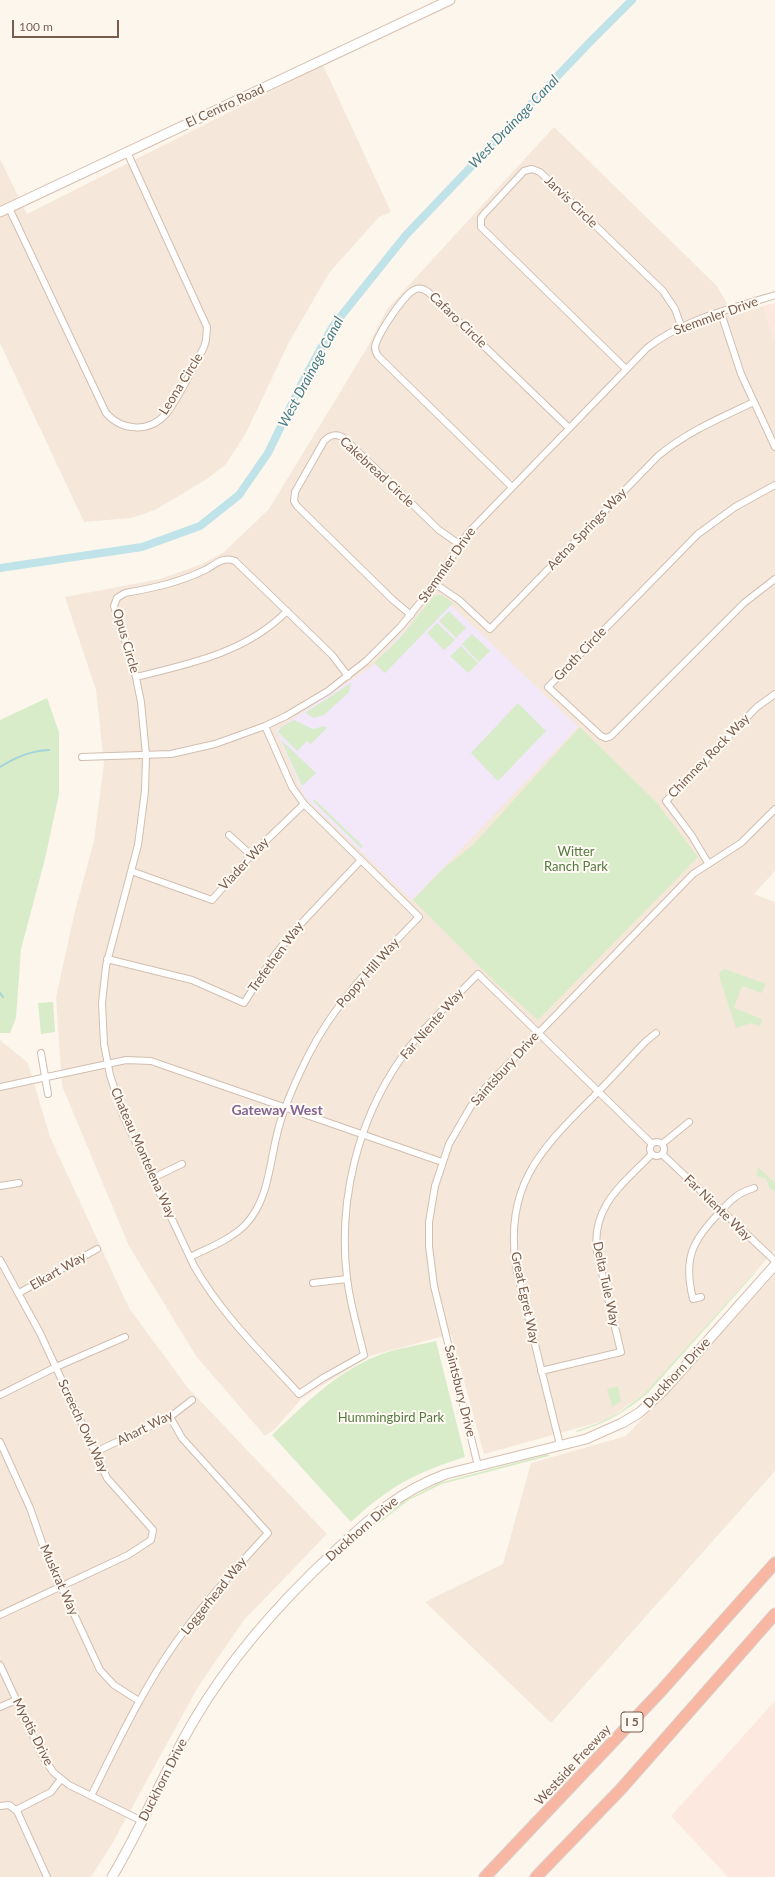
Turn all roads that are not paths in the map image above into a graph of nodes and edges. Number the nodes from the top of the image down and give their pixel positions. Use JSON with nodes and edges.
{"nodes":[{"id":1,"x":450,"y":0,"type":"edge"},
{"id":2,"x":127,"y":152,"type":"junction"},
{"id":3,"x":9,"y":208,"type":"junction"},
{"id":4,"x":0,"y":212,"type":"edge"},
{"id":5,"x":775,"y":295,"type":"edge"},
{"id":6,"x":721,"y":313,"type":"junction"},
{"id":7,"x":682,"y":326,"type":"junction"},
{"id":8,"x":626,"y":369,"type":"junction"},
{"id":9,"x":754,"y":402,"type":"junction"},
{"id":10,"x":569,"y":428,"type":"junction"},
{"id":11,"x":775,"y":447,"type":"edge"},
{"id":12,"x":775,"y":485,"type":"edge"},
{"id":13,"x":512,"y":487,"type":"junction"},
{"id":14,"x":459,"y":544,"type":"junction"},
{"id":15,"x":775,"y":579,"type":"edge"},
{"id":16,"x":434,"y":583,"type":"junction"},
{"id":17,"x":287,"y":611,"type":"junction"},
{"id":18,"x":411,"y":615,"type":"junction"},
{"id":19,"x":348,"y":676,"type":"junction"},
{"id":20,"x":136,"y":677,"type":"junction"},
{"id":21,"x":775,"y":694,"type":"edge"},
{"id":22,"x":265,"y":726,"type":"junction"},
{"id":23,"x":146,"y":755,"type":"junction"},
{"id":24,"x":82,"y":757,"type":"dead end"},
{"id":25,"x":304,"y":804,"type":"junction"},
{"id":26,"x":775,"y":809,"type":"edge"},
{"id":27,"x":229,"y":835,"type":"dead end"},
{"id":28,"x":251,"y":855,"type":"junction"},
{"id":29,"x":361,"y":860,"type":"junction"},
{"id":30,"x":708,"y":863,"type":"junction"},
{"id":31,"x":131,"y":871,"type":"junction"},
{"id":32,"x":107,"y":959,"type":"junction"},
{"id":33,"x":538,"y":1033,"type":"junction"},
{"id":34,"x":656,"y":1033,"type":"dead end"},
{"id":35,"x":41,"y":1053,"type":"dead end"},
{"id":36,"x":107,"y":1064,"type":"junction"},
{"id":37,"x":44,"y":1077,"type":"junction"},
{"id":38,"x":0,"y":1087,"type":"edge"},
{"id":39,"x":598,"y":1092,"type":"junction"},
{"id":40,"x":48,"y":1094,"type":"dead end"},
{"id":41,"x":286,"y":1107,"type":"junction"},
{"id":42,"x":688,"y":1122,"type":"dead end"},
{"id":43,"x":363,"y":1134,"type":"junction"},
{"id":44,"x":652,"y":1144,"type":"junction"},
{"id":45,"x":662,"y":1144,"type":"junction"},
{"id":46,"x":652,"y":1154,"type":"junction"},
{"id":47,"x":662,"y":1154,"type":"junction"},
{"id":48,"x":442,"y":1162,"type":"junction"},
{"id":49,"x":182,"y":1164,"type":"dead end"},
{"id":50,"x":153,"y":1178,"type":"junction"},
{"id":51,"x":19,"y":1183,"type":"dead end"},
{"id":52,"x":0,"y":1186,"type":"edge"},
{"id":53,"x":754,"y":1188,"type":"dead end"},
{"id":54,"x":721,"y":1211,"type":"junction"},
{"id":55,"x":97,"y":1249,"type":"dead end"},
{"id":56,"x":190,"y":1257,"type":"junction"},
{"id":57,"x":0,"y":1260,"type":"edge"},
{"id":58,"x":775,"y":1261,"type":"edge"},
{"id":59,"x":775,"y":1266,"type":"edge"},
{"id":60,"x":347,"y":1279,"type":"junction"},
{"id":61,"x":313,"y":1283,"type":"dead end"},
{"id":62,"x":19,"y":1293,"type":"junction"},
{"id":63,"x":701,"y":1297,"type":"dead end"},
{"id":64,"x":125,"y":1337,"type":"dead end"},
{"id":65,"x":56,"y":1367,"type":"junction"},
{"id":66,"x":541,"y":1371,"type":"junction"},
{"id":67,"x":299,"y":1394,"type":"joint"},
{"id":68,"x":0,"y":1395,"type":"edge"},
{"id":69,"x":192,"y":1400,"type":"dead end"},
{"id":70,"x":170,"y":1417,"type":"junction"},
{"id":71,"x":0,"y":1442,"type":"edge"},
{"id":72,"x":560,"y":1445,"type":"junction"},
{"id":73,"x":95,"y":1452,"type":"junction"},
{"id":74,"x":478,"y":1466,"type":"junction"},
{"id":75,"x":775,"y":1563,"type":"edge"},
{"id":76,"x":61,"y":1586,"type":"junction"},
{"id":77,"x":775,"y":1614,"type":"edge"},
{"id":78,"x":0,"y":1615,"type":"edge"},
{"id":79,"x":0,"y":1665,"type":"edge"},
{"id":80,"x":16,"y":1700,"type":"junction"},
{"id":81,"x":140,"y":1701,"type":"junction"},
{"id":82,"x":0,"y":1707,"type":"edge"},
{"id":83,"x":61,"y":1779,"type":"junction"},
{"id":84,"x":91,"y":1796,"type":"junction"},
{"id":85,"x":0,"y":1806,"type":"edge"},
{"id":86,"x":16,"y":1810,"type":"junction"},
{"id":87,"x":142,"y":1821,"type":"junction"},
{"id":88,"x":47,"y":1877,"type":"edge"},
{"id":89,"x":112,"y":1877,"type":"edge"},
{"id":90,"x":485,"y":1877,"type":"edge"},
{"id":91,"x":536,"y":1877,"type":"edge"}],
"edges":[{"from":1,"to":2,"type":"street","name":"El Centro Road"},
{"from":2,"to":3,"type":"street","name":"El Centro Road"},
{"from":2,"to":3,"type":"street","name":"Leona Circle"},
{"from":3,"to":4,"type":"street","name":"El Centro Road"},
{"from":5,"to":6,"type":"street","name":"Stemmler Drive"},
{"from":6,"to":7,"type":"street","name":"Stemmler Drive"},
{"from":6,"to":9,"type":"street"},
{"from":7,"to":8,"type":"street","name":"Stemmler Drive"},
{"from":7,"to":8,"type":"street","name":"Jarvis Circle"},
{"from":8,"to":10,"type":"street","name":"Stemmler Drive"},
{"from":9,"to":11,"type":"street"},
{"from":9,"to":16,"type":"street","name":"Aetna Springs Way"},
{"from":10,"to":13,"type":"street","name":"Stemmler Drive"},
{"from":10,"to":13,"type":"street","name":"Cafaro Circle"},
{"from":12,"to":15,"type":"street","name":"Groth Circle"},
{"from":13,"to":14,"type":"street","name":"Stemmler Drive"},
{"from":14,"to":16,"type":"street","name":"Stemmler Drive"},
{"from":14,"to":18,"type":"street","name":"Cakebread Circle"},
{"from":16,"to":18,"type":"street","name":"Stemmler Drive"},
{"from":17,"to":19,"type":"street","name":"Opus Circle"},
{"from":17,"to":20,"type":"street"},
{"from":17,"to":20,"type":"street","name":"Opus Circle"},
{"from":18,"to":19,"type":"street","name":"Stemmler Drive"},
{"from":19,"to":22,"type":"street","name":"Stemmler Drive"},
{"from":20,"to":23,"type":"street","name":"Opus Circle"},
{"from":21,"to":30,"type":"street","name":"Chimney Rock Way"},
{"from":22,"to":23,"type":"street","name":"Stemmler Drive"},
{"from":22,"to":25,"type":"street","name":"Poppy Hill Way"},
{"from":23,"to":24,"type":"street","name":"Stemmler Drive"},
{"from":23,"to":31,"type":"street","name":"Chateau Montelena Way"},
{"from":25,"to":28,"type":"street","name":"Viader Way"},
{"from":25,"to":29,"type":"street","name":"Poppy Hill Way"},
{"from":26,"to":30,"type":"street","name":"Saintsbury Drive"},
{"from":27,"to":28,"type":"street"},
{"from":28,"to":31,"type":"street","name":"Viader Way"},
{"from":29,"to":32,"type":"street","name":"Trefethen Way"},
{"from":29,"to":41,"type":"street","name":"Poppy Hill Way"},
{"from":30,"to":33,"type":"street","name":"Saintsbury Drive"},
{"from":31,"to":32,"type":"street","name":"Chateau Montelena Way"},
{"from":32,"to":36,"type":"street","name":"Chateau Montelena Way"},
{"from":33,"to":39,"type":"street","name":"Far Niente Way"},
{"from":33,"to":43,"type":"street","name":"Far Niente Way"},
{"from":33,"to":48,"type":"street","name":"Saintsbury Drive"},
{"from":34,"to":39,"type":"street","name":"Great Egret Way"},
{"from":35,"to":37,"type":"street"},
{"from":36,"to":37,"type":"street"},
{"from":36,"to":41,"type":"street"},
{"from":36,"to":50,"type":"street","name":"Chateau Montelena Way"},
{"from":37,"to":38,"type":"street"},
{"from":37,"to":40,"type":"street"},
{"from":39,"to":44,"type":"street","name":"Far Niente Way"},
{"from":39,"to":66,"type":"street","name":"Great Egret Way"},
{"from":41,"to":43,"type":"street"},
{"from":41,"to":56,"type":"street","name":"Poppy Hill Way"},
{"from":42,"to":45,"type":"street"},
{"from":43,"to":48,"type":"street"},
{"from":43,"to":60,"type":"street","name":"Far Niente Way"},
{"from":44,"to":45,"type":"street"},
{"from":44,"to":46,"type":"street"},
{"from":45,"to":47,"type":"street"},
{"from":46,"to":47,"type":"street"},
{"from":46,"to":66,"type":"street","name":"Delta Tule Way"},
{"from":47,"to":54,"type":"street","name":"Far Niente Way"},
{"from":48,"to":74,"type":"street","name":"Saintsbury Drive"},
{"from":49,"to":50,"type":"street"},
{"from":50,"to":56,"type":"street","name":"Chateau Montelena Way"},
{"from":51,"to":52,"type":"street"},
{"from":53,"to":54,"type":"street"},
{"from":54,"to":58,"type":"street","name":"Far Niente Way"},
{"from":54,"to":63,"type":"street"},
{"from":55,"to":62,"type":"street","name":"Elkart Way"},
{"from":56,"to":67,"type":"street","name":"Chateau Montelena Way"},
{"from":57,"to":62,"type":"street","name":"Screech Owl Way"},
{"from":59,"to":72,"type":"street","name":"Duckhorn Drive"},
{"from":60,"to":61,"type":"street"},
{"from":60,"to":67,"type":"street","name":"Far Niente Way"},
{"from":62,"to":65,"type":"street","name":"Screech Owl Way"},
{"from":64,"to":65,"type":"street"},
{"from":65,"to":68,"type":"street"},
{"from":65,"to":73,"type":"street","name":"Screech Owl Way"},
{"from":66,"to":72,"type":"street","name":"Great Egret Way"},
{"from":69,"to":70,"type":"street","name":"Ahart Way"},
{"from":70,"to":73,"type":"street","name":"Ahart Way"},
{"from":70,"to":81,"type":"street","name":"Loggerhead Way"},
{"from":71,"to":76,"type":"street","name":"Muskrat Way"},
{"from":72,"to":74,"type":"street","name":"Duckhorn Drive"},
{"from":73,"to":76,"type":"street","name":"Screech Owl Way"},
{"from":74,"to":87,"type":"street","name":"Duckhorn Drive"},
{"from":75,"to":90,"type":"highway","name":"Westside Freeway","number":"I 5"},
{"from":76,"to":78,"type":"street","name":"Screech Owl Way"},
{"from":76,"to":81,"type":"street","name":"Muskrat Way"},
{"from":77,"to":91,"type":"highway"},
{"from":79,"to":80,"type":"street","name":"Myotis Drive"},
{"from":80,"to":82,"type":"street"},
{"from":80,"to":83,"type":"street","name":"Myotis Drive"},
{"from":81,"to":84,"type":"street","name":"Loggerhead Way"},
{"from":83,"to":84,"type":"street","name":"Myotis Drive"},
{"from":83,"to":86,"type":"street"},
{"from":84,"to":87,"type":"street","name":"Myotis Drive"},
{"from":85,"to":86,"type":"street"},
{"from":86,"to":88,"type":"street"},
{"from":87,"to":89,"type":"street","name":"Duckhorn Drive"}]}
